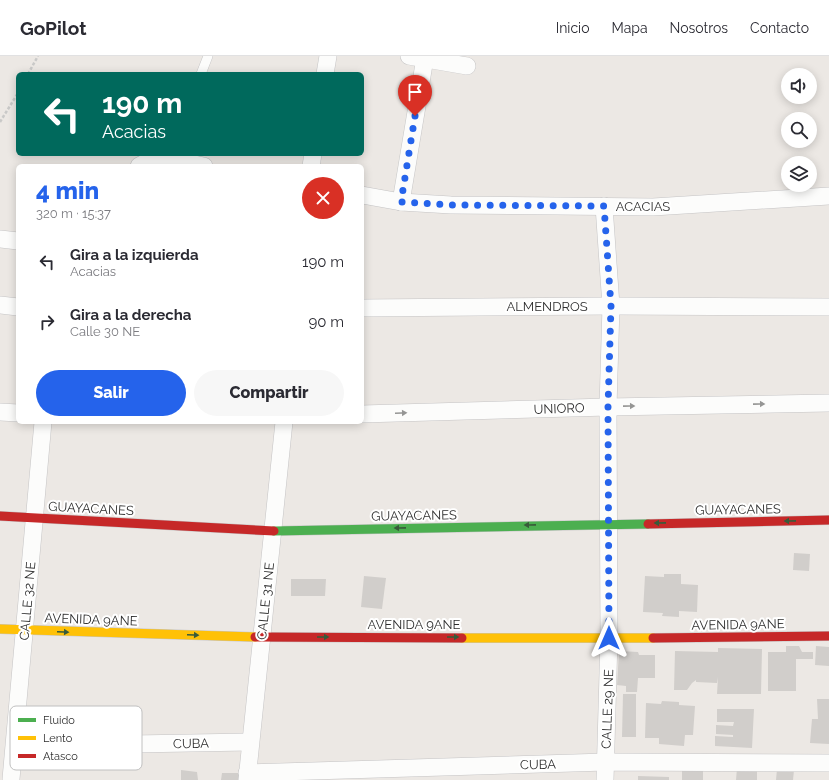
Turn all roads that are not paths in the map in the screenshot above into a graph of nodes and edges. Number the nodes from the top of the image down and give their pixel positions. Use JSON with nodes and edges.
{"nodes":[{"id":1,"x":208,"y":56,"type":"edge"},
{"id":2,"x":328,"y":56,"type":"edge"},
{"id":3,"x":417,"y":57,"type":"edge"},
{"id":4,"x":467,"y":66,"type":"dead end"},
{"id":5,"x":201,"y":72,"type":"edge"},
{"id":6,"x":325,"y":72,"type":"edge"},
{"id":7,"x":167,"y":160,"type":"edge"},
{"id":8,"x":142,"y":164,"type":"edge"},
{"id":9,"x":192,"y":164,"type":"edge"},
{"id":10,"x":364,"y":195,"type":"edge"},
{"id":11,"x":829,"y":196,"type":"edge"},
{"id":12,"x":401,"y":202,"type":"junction"},
{"id":13,"x":604,"y":206,"type":"junction"},
{"id":14,"x":0,"y":239,"type":"edge"},
{"id":15,"x":16,"y":242,"type":"edge"},
{"id":16,"x":0,"y":305,"type":"edge"},
{"id":17,"x":611,"y":306,"type":"junction"},
{"id":18,"x":16,"y":307,"type":"edge"},
{"id":19,"x":829,"y":307,"type":"edge"},
{"id":20,"x":364,"y":308,"type":"edge"},
{"id":21,"x":829,"y":403,"type":"edge"},
{"id":22,"x":608,"y":407,"type":"junction"},
{"id":23,"x":0,"y":412,"type":"edge"},
{"id":24,"x":16,"y":413,"type":"edge"},
{"id":25,"x":364,"y":414,"type":"edge"},
{"id":26,"x":43,"y":424,"type":"edge"},
{"id":27,"x":284,"y":424,"type":"edge"},
{"id":28,"x":0,"y":516,"type":"edge"},
{"id":29,"x":34,"y":518,"type":"junction"},
{"id":30,"x":829,"y":520,"type":"edge"},
{"id":31,"x":610,"y":523,"type":"junction"},
{"id":32,"x":272,"y":531,"type":"junction"},
{"id":33,"x":0,"y":629,"type":"edge"},
{"id":34,"x":24,"y":630,"type":"junction"},
{"id":35,"x":829,"y":636,"type":"edge"},
{"id":36,"x":261,"y":637,"type":"junction"},
{"id":37,"x":609,"y":638,"type":"junction"},
{"id":38,"x":17,"y":706,"type":"edge"},
{"id":39,"x":249,"y":742,"type":"junction"},
{"id":40,"x":142,"y":744,"type":"edge"},
{"id":41,"x":606,"y":762,"type":"junction"},
{"id":42,"x":829,"y":763,"type":"edge"},
{"id":43,"x":345,"y":774,"type":"edge"},
{"id":44,"x":247,"y":777,"type":"edge"},
{"id":45,"x":605,"y":780,"type":"edge"}],
"edges":[{"from":1,"to":5,"type":"lane"},
{"from":2,"to":6,"type":"street"},
{"from":3,"to":4,"type":"street"},
{"from":3,"to":12,"type":"street"},
{"from":7,"to":8,"type":"street"},
{"from":7,"to":9,"type":"street"},
{"from":10,"to":12,"type":"street","name":"ACACIAS"},
{"from":11,"to":13,"type":"street","name":"ACACIAS"},
{"from":12,"to":13,"type":"street","name":"ACACIAS"},
{"from":13,"to":17,"type":"street","name":"CALLE 29 NE"},
{"from":14,"to":15,"type":"street"},
{"from":16,"to":18,"type":"street"},
{"from":17,"to":19,"type":"street","name":"ALMENDROS"},
{"from":17,"to":20,"type":"street","name":"ALMENDROS"},
{"from":17,"to":22,"type":"street","name":"CALLE 29 NE"},
{"from":22,"to":21,"type":"street","name":"UNIORO","one_way":true},
{"from":25,"to":22,"type":"street","name":"UNIORO","one_way":true},
{"from":22,"to":31,"type":"street","name":"CALLE 29 NE"},
{"from":23,"to":24,"type":"street"},
{"from":26,"to":29,"type":"street","name":"CALLE 32 NE"},
{"from":27,"to":32,"type":"street","name":"CALLE 31 NE"},
{"from":28,"to":29,"type":"street","name":"GUAYACANES"},
{"from":29,"to":32,"type":"street","name":"GUAYACANES"},
{"from":29,"to":34,"type":"street","name":"CALLE 32 NE"},
{"from":30,"to":31,"type":"street","name":"GUAYACANES","one_way":true},
{"from":31,"to":32,"type":"street","name":"GUAYACANES","one_way":true},
{"from":31,"to":37,"type":"street","name":"CALLE 29 NE"},
{"from":32,"to":36,"type":"street","name":"CALLE 31 NE"},
{"from":33,"to":34,"type":"street","name":"AVENIDA 9ANE"},
{"from":34,"to":36,"type":"street","name":"AVENIDA 9ANE","one_way":true},
{"from":34,"to":38,"type":"street","name":"CALLE 32 NE"},
{"from":35,"to":37,"type":"street","name":"AVENIDA 9ANE"},
{"from":36,"to":37,"type":"street","name":"AVENIDA 9ANE","one_way":true},
{"from":36,"to":39,"type":"street","name":"CALLE 31 NE"},
{"from":37,"to":41,"type":"street","name":"CALLE 29 NE"},
{"from":39,"to":40,"type":"street","name":"CUBA"},
{"from":39,"to":44,"type":"street","name":"CALLE 31 NE"},
{"from":41,"to":42,"type":"street","name":"CUBA"},
{"from":41,"to":43,"type":"street","name":"CUBA"},
{"from":41,"to":45,"type":"street","name":"CALLE 29 NE"},
{"from":43,"to":44,"type":"street","name":"CUBA"}]}
